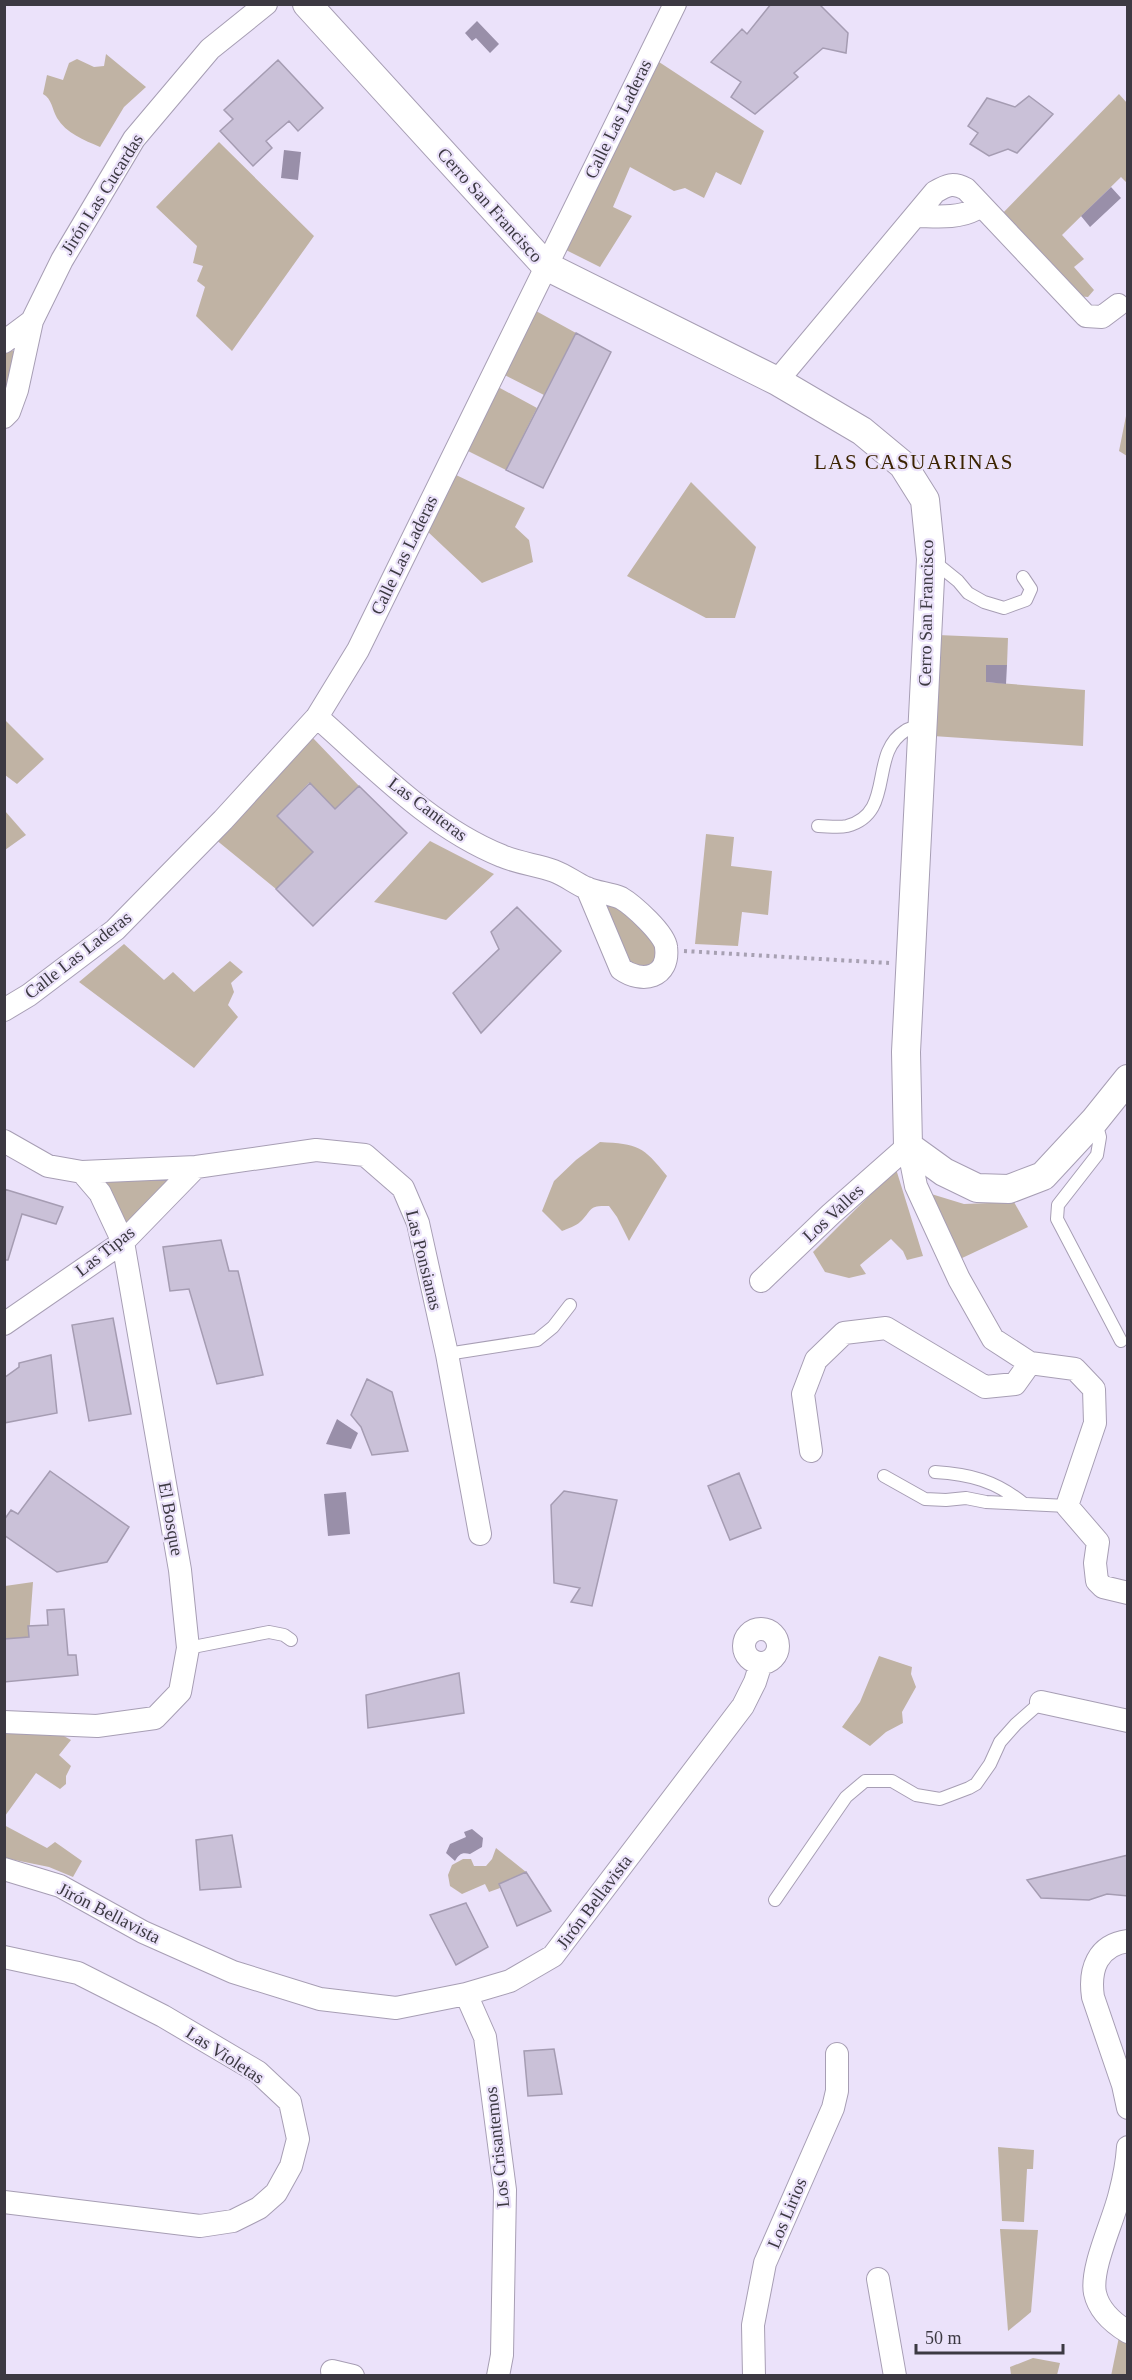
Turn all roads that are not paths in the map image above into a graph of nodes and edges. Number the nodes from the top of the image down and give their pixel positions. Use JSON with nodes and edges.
{"nodes":[{"id":1,"x":266,"y":4,"type":"edge"},
{"id":2,"x":307,"y":4,"type":"edge"},
{"id":3,"x":675,"y":4,"type":"edge"},
{"id":4,"x":976,"y":202,"type":"junction"},
{"id":5,"x":915,"y":216,"type":"junction"},
{"id":6,"x":546,"y":266,"type":"junction"},
{"id":7,"x":1118,"y":305,"type":"dead end"},
{"id":8,"x":32,"y":321,"type":"junction"},
{"id":9,"x":4,"y":344,"type":"edge"},
{"id":10,"x":24,"y":360,"type":"junction"},
{"id":11,"x":777,"y":381,"type":"junction"},
{"id":12,"x":4,"y":417,"type":"edge"},
{"id":13,"x":931,"y":559,"type":"junction"},
{"id":14,"x":1023,"y":577,"type":"dead end"},
{"id":15,"x":317,"y":717,"type":"junction"},
{"id":16,"x":922,"y":726,"type":"junction"},
{"id":17,"x":818,"y":826,"type":"dead end"},
{"id":18,"x":587,"y":888,"type":"junction"},
{"id":19,"x":4,"y":1010,"type":"edge"},
{"id":20,"x":1128,"y":1079,"type":"edge"},
{"id":21,"x":1095,"y":1120,"type":"junction"},
{"id":22,"x":4,"y":1141,"type":"edge"},
{"id":23,"x":908,"y":1146,"type":"junction"},
{"id":24,"x":196,"y":1167,"type":"junction"},
{"id":25,"x":82,"y":1172,"type":"junction"},
{"id":26,"x":123,"y":1242,"type":"junction"},
{"id":27,"x":760,"y":1281,"type":"dead end"},
{"id":28,"x":570,"y":1305,"type":"dead end"},
{"id":29,"x":4,"y":1324,"type":"edge"},
{"id":30,"x":1121,"y":1341,"type":"dead end"},
{"id":31,"x":447,"y":1354,"type":"junction"},
{"id":32,"x":1030,"y":1363,"type":"junction"},
{"id":33,"x":811,"y":1451,"type":"dead end"},
{"id":34,"x":935,"y":1472,"type":"dead end"},
{"id":35,"x":884,"y":1476,"type":"dead end"},
{"id":36,"x":1024,"y":1504,"type":"junction"},
{"id":37,"x":1067,"y":1506,"type":"junction"},
{"id":38,"x":480,"y":1534,"type":"dead end"},
{"id":39,"x":1128,"y":1593,"type":"edge"},
{"id":40,"x":291,"y":1640,"type":"dead end"},
{"id":41,"x":188,"y":1648,"type":"junction"},
{"id":42,"x":761,"y":1663,"type":"dead end"},
{"id":43,"x":1041,"y":1702,"type":"joint"},
{"id":44,"x":1128,"y":1721,"type":"edge"},
{"id":45,"x":4,"y":1722,"type":"edge"},
{"id":46,"x":4,"y":1869,"type":"edge"},
{"id":47,"x":775,"y":1900,"type":"dead end"},
{"id":48,"x":1128,"y":1941,"type":"edge"},
{"id":49,"x":4,"y":1957,"type":"edge"},
{"id":50,"x":466,"y":1994,"type":"junction"},
{"id":51,"x":837,"y":2054,"type":"dead end"},
{"id":52,"x":1128,"y":2108,"type":"edge"},
{"id":53,"x":1128,"y":2147,"type":"edge"},
{"id":54,"x":4,"y":2202,"type":"edge"},
{"id":55,"x":878,"y":2279,"type":"dead end"},
{"id":56,"x":1128,"y":2332,"type":"edge"},
{"id":57,"x":498,"y":2376,"type":"edge"},
{"id":58,"x":754,"y":2376,"type":"edge"},
{"id":59,"x":895,"y":2376,"type":"edge"}],
"edges":[{"from":1,"to":8,"type":"street","name":"Jirón Las Cucardas"},
{"from":2,"to":6,"type":"street","name":"Cerro San Francisco"},
{"from":3,"to":6,"type":"street","name":"Calle Las Laderas"},
{"from":4,"to":5,"type":"street"},
{"from":4,"to":5,"type":"street"},
{"from":4,"to":7,"type":"street"},
{"from":5,"to":11,"type":"street"},
{"from":6,"to":11,"type":"street","name":"Cerro San Francisco"},
{"from":6,"to":15,"type":"street","name":"Calle Las Laderas"},
{"from":8,"to":9,"type":"street","name":"Jirón Las Cucardas"},
{"from":8,"to":10,"type":"street","name":"Jirón Las Cucardas"},
{"from":9,"to":10,"type":"street"},
{"from":10,"to":12,"type":"street","name":"Jirón Las Cucardas"},
{"from":11,"to":13,"type":"street","name":"Cerro San Francisco"},
{"from":13,"to":14,"type":"lane"},
{"from":13,"to":16,"type":"street","name":"Cerro San Francisco"},
{"from":15,"to":18,"type":"street","name":"Las Canteras"},
{"from":15,"to":19,"type":"street","name":"Calle Las Laderas"},
{"from":16,"to":17,"type":"lane"},
{"from":16,"to":23,"type":"street","name":"Cerro San Francisco"},
{"from":18,"to":18,"type":"street","name":"Las Canteras"},
{"from":20,"to":21,"type":"street"},
{"from":21,"to":23,"type":"street"},
{"from":21,"to":30,"type":"lane"},
{"from":22,"to":25,"type":"street","name":"Las Ponsianas"},
{"from":23,"to":27,"type":"street","name":"Los Valles"},
{"from":23,"to":32,"type":"street"},
{"from":24,"to":25,"type":"street","name":"Las Ponsianas"},
{"from":24,"to":26,"type":"street","name":"Las Tipas"},
{"from":24,"to":31,"type":"street","name":"Las Ponsianas"},
{"from":25,"to":26,"type":"street","name":"El Bosque"},
{"from":26,"to":29,"type":"street","name":"Las Tipas"},
{"from":26,"to":41,"type":"street","name":"El Bosque"},
{"from":28,"to":31,"type":"lane"},
{"from":31,"to":38,"type":"street","name":"Las Ponsianas"},
{"from":32,"to":33,"type":"street"},
{"from":32,"to":37,"type":"street"},
{"from":34,"to":36,"type":"lane"},
{"from":35,"to":36,"type":"lane"},
{"from":36,"to":37,"type":"lane"},
{"from":37,"to":39,"type":"street"},
{"from":40,"to":41,"type":"lane"},
{"from":41,"to":45,"type":"street","name":"El Bosque"},
{"from":42,"to":50,"type":"street","name":"Jirón Bellavista"},
{"from":43,"to":44,"type":"street"},
{"from":43,"to":47,"type":"lane"},
{"from":46,"to":50,"type":"street","name":"Jirón Bellavista"},
{"from":48,"to":52,"type":"street"},
{"from":49,"to":54,"type":"street","name":"Las Violetas"},
{"from":50,"to":57,"type":"street","name":"Los Crisantemos"},
{"from":51,"to":58,"type":"street","name":"Los Lirios"},
{"from":53,"to":56,"type":"street"},
{"from":55,"to":59,"type":"street"}]}
